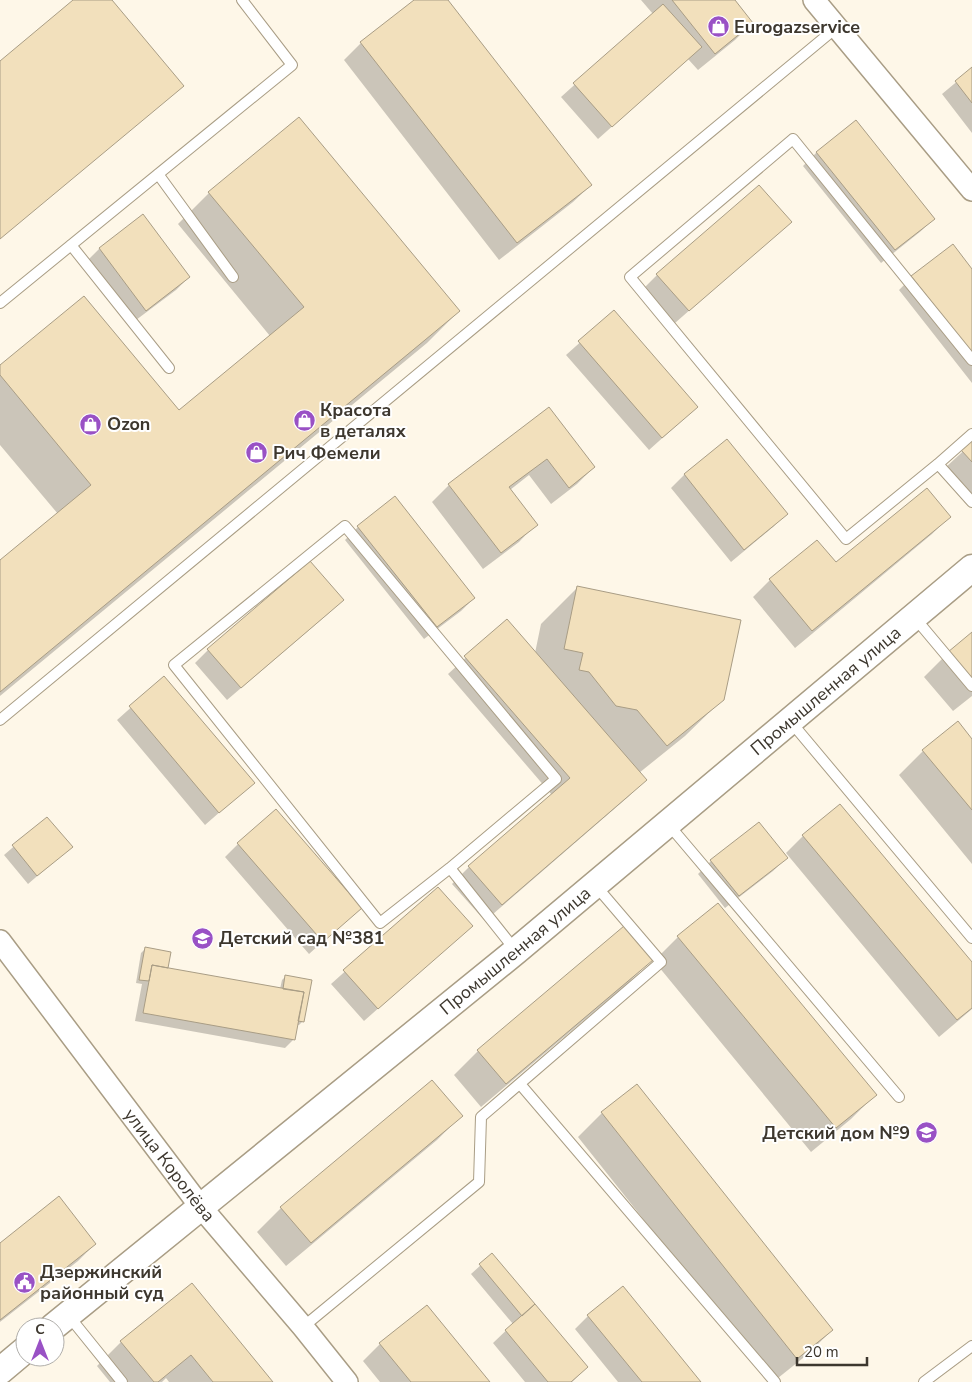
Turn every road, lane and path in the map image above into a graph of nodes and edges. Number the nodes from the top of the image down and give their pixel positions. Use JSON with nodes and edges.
{"nodes":[{"id":1,"x":242,"y":0,"type":"edge"},
{"id":2,"x":814,"y":0,"type":"edge"},
{"id":3,"x":836,"y":28,"type":"junction"},
{"id":4,"x":158,"y":174,"type":"junction"},
{"id":5,"x":972,"y":190,"type":"edge"},
{"id":6,"x":71,"y":245,"type":"junction"},
{"id":7,"x":233,"y":277,"type":"dead end"},
{"id":8,"x":0,"y":303,"type":"edge"},
{"id":9,"x":972,"y":360,"type":"edge"},
{"id":10,"x":169,"y":368,"type":"dead end"},
{"id":11,"x":972,"y":434,"type":"edge"},
{"id":12,"x":938,"y":464,"type":"junction"},
{"id":13,"x":972,"y":502,"type":"edge"},
{"id":14,"x":972,"y":568,"type":"edge"},
{"id":15,"x":914,"y":616,"type":"junction"},
{"id":16,"x":972,"y":686,"type":"edge"},
{"id":17,"x":0,"y":720,"type":"edge"},
{"id":18,"x":790,"y":721,"type":"junction"},
{"id":19,"x":668,"y":824,"type":"junction"},
{"id":20,"x":450,"y":868,"type":"junction"},
{"id":21,"x":595,"y":885,"type":"junction"},
{"id":22,"x":972,"y":938,"type":"edge"},
{"id":23,"x":0,"y":941,"type":"edge"},
{"id":24,"x":516,"y":951,"type":"junction"},
{"id":25,"x":520,"y":1084,"type":"junction"},
{"id":26,"x":899,"y":1097,"type":"dead end"},
{"id":27,"x":200,"y":1206,"type":"junction"},
{"id":28,"x":65,"y":1317,"type":"edge"},
{"id":29,"x":65,"y":1326,"type":"edge"},
{"id":30,"x":303,"y":1327,"type":"junction"},
{"id":31,"x":972,"y":1346,"type":"edge"},
{"id":32,"x":15,"y":1358,"type":"edge"},
{"id":33,"x":0,"y":1371,"type":"edge"},
{"id":34,"x":122,"y":1382,"type":"edge"},
{"id":35,"x":347,"y":1382,"type":"edge"},
{"id":36,"x":775,"y":1382,"type":"edge"},
{"id":37,"x":924,"y":1382,"type":"edge"}],
"edges":[{"from":1,"to":4,"type":"lane"},
{"from":2,"to":3,"type":"street"},
{"from":3,"to":5,"type":"street"},
{"from":3,"to":17,"type":"lane"},
{"from":4,"to":6,"type":"lane"},
{"from":4,"to":7,"type":"lane"},
{"from":6,"to":8,"type":"lane"},
{"from":6,"to":10,"type":"lane"},
{"from":9,"to":12,"type":"lane"},
{"from":11,"to":12,"type":"lane"},
{"from":12,"to":13,"type":"lane"},
{"from":14,"to":15,"type":"street","name":"Промышленная улица"},
{"from":15,"to":16,"type":"lane"},
{"from":15,"to":18,"type":"street","name":"Промышленная улица"},
{"from":18,"to":19,"type":"street","name":"Промышленная улица"},
{"from":18,"to":22,"type":"lane"},
{"from":19,"to":21,"type":"street","name":"Промышленная улица"},
{"from":19,"to":26,"type":"lane"},
{"from":20,"to":20,"type":"lane"},
{"from":20,"to":24,"type":"lane"},
{"from":21,"to":24,"type":"street","name":"Промышленная улица"},
{"from":21,"to":25,"type":"lane"},
{"from":23,"to":27,"type":"street","name":"улица Королёва"},
{"from":24,"to":27,"type":"street","name":"Промышленная улица"},
{"from":25,"to":30,"type":"lane"},
{"from":25,"to":36,"type":"lane"},
{"from":27,"to":28,"type":"street","name":"Промышленная улица"},
{"from":27,"to":30,"type":"street","name":"улица Королёва"},
{"from":29,"to":34,"type":"lane"},
{"from":30,"to":35,"type":"street","name":"улица Королёва"},
{"from":31,"to":37,"type":"lane"},
{"from":32,"to":33,"type":"street"}]}
